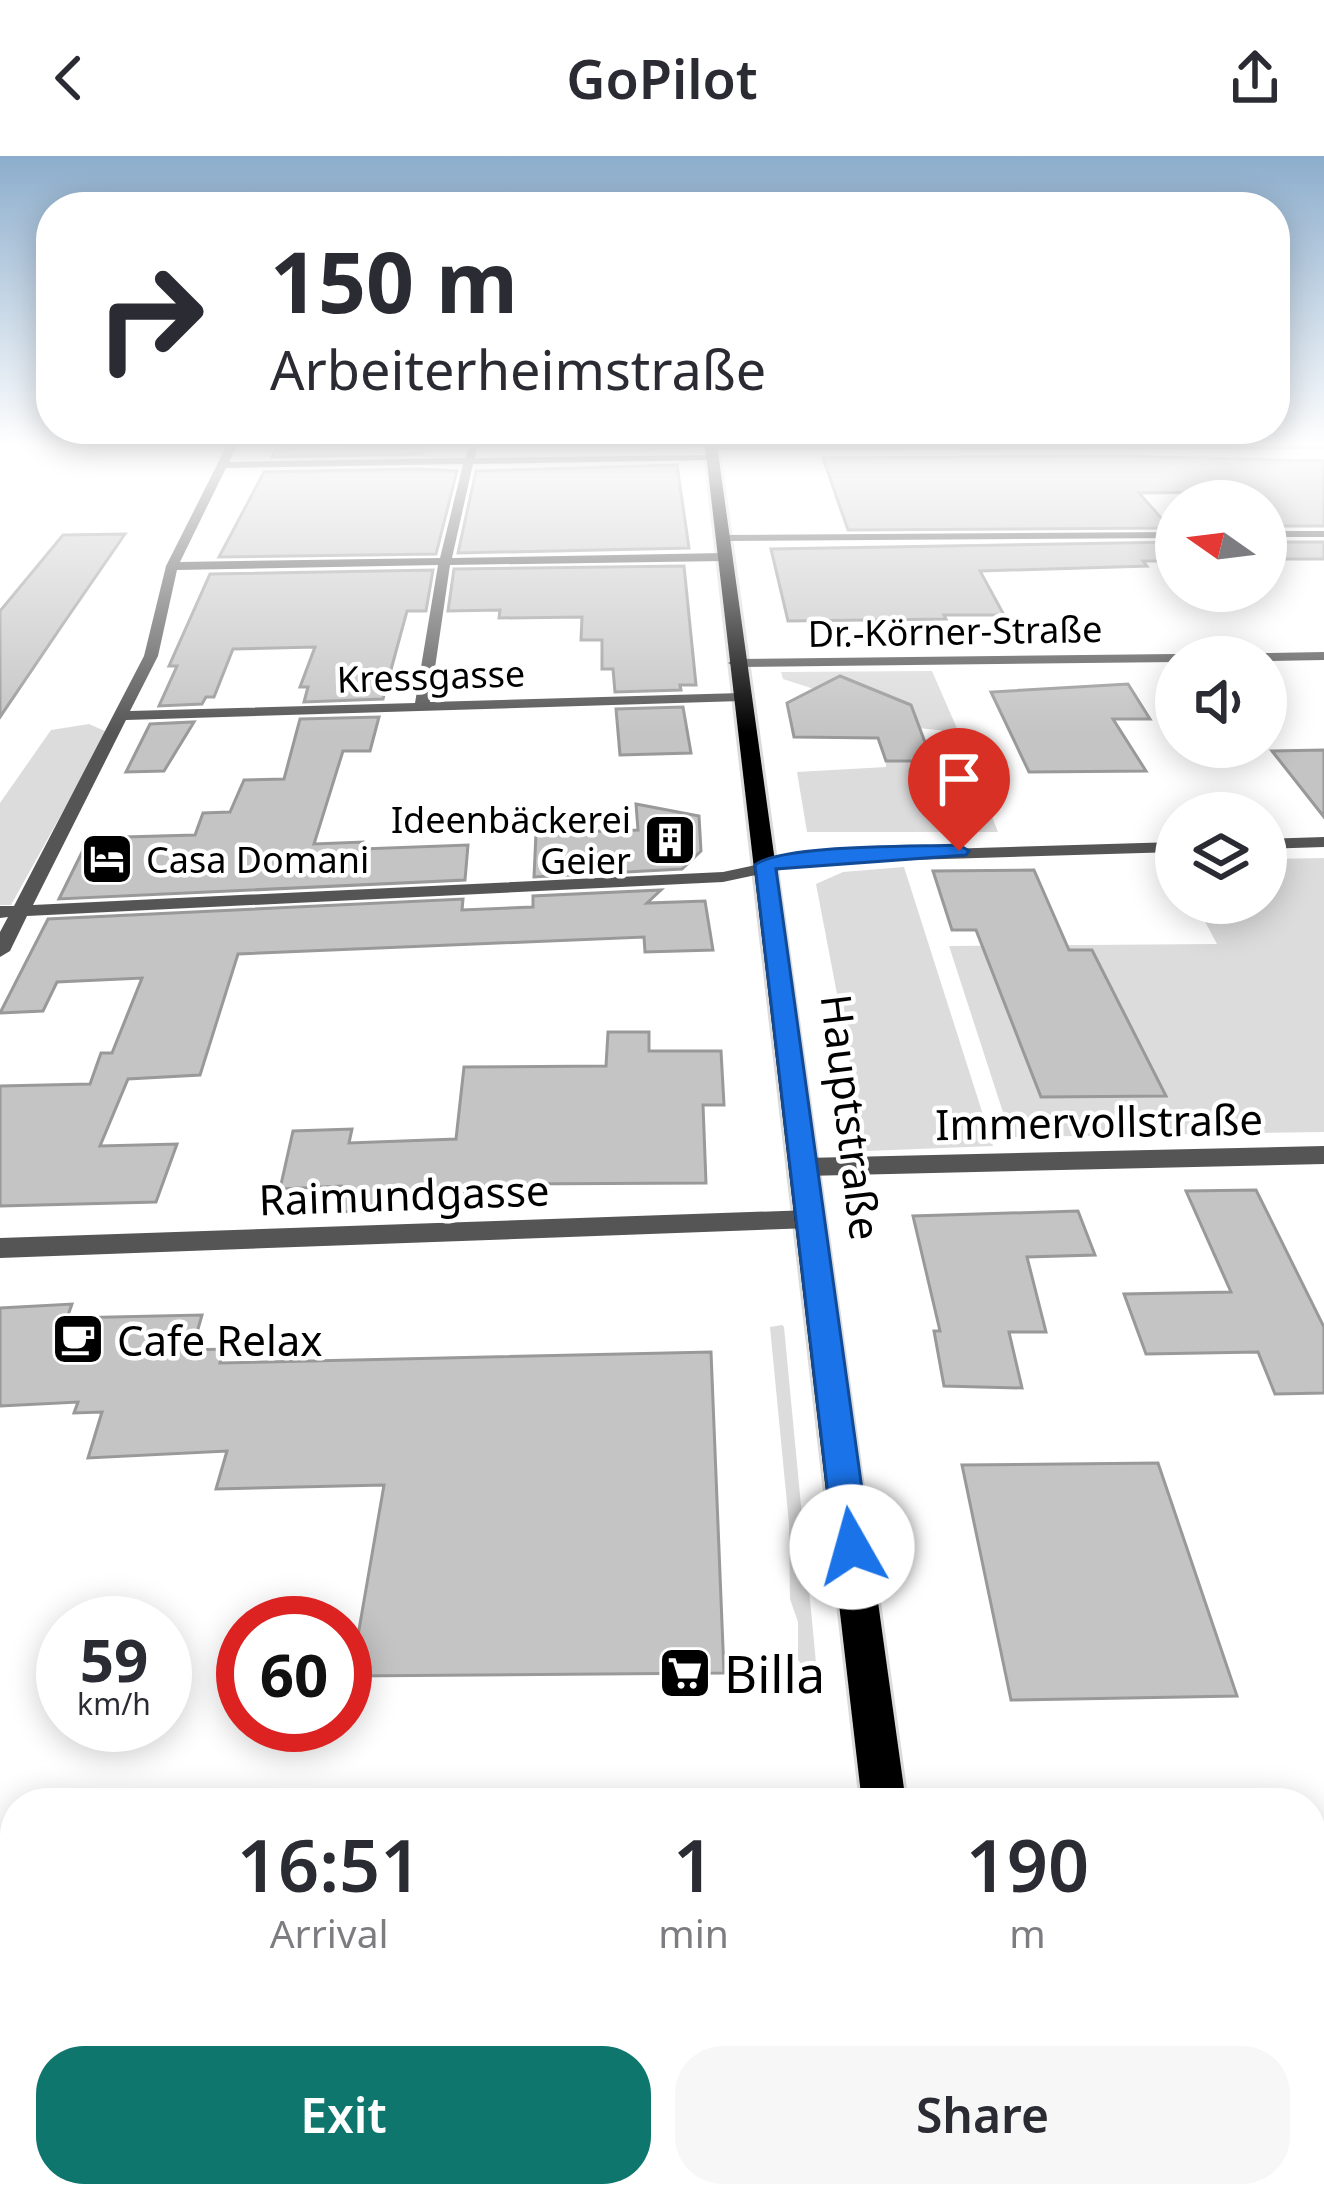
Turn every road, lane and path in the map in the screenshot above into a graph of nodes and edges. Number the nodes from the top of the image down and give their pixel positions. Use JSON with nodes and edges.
{"nodes":[{"id":1,"x":184,"y":541,"type":"edge"},
{"id":2,"x":450,"y":541,"type":"edge"},
{"id":3,"x":722,"y":541,"type":"edge"},
{"id":4,"x":959,"y":541,"type":"edge"},
{"id":5,"x":723,"y":547,"type":"junction"},
{"id":6,"x":445,"y":561,"type":"junction"},
{"id":7,"x":172,"y":566,"type":"junction"},
{"id":8,"x":1324,"y":656,"type":"edge"},
{"id":9,"x":1287,"y":657,"type":"edge"},
{"id":10,"x":1155,"y":658,"type":"edge"},
{"id":11,"x":735,"y":663,"type":"junction"},
{"id":12,"x":741,"y":697,"type":"junction"},
{"id":13,"x":422,"y":706,"type":"junction"},
{"id":14,"x":123,"y":716,"type":"junction"},
{"id":15,"x":1324,"y":842,"type":"edge"},
{"id":16,"x":1287,"y":843,"type":"edge"},
{"id":17,"x":1155,"y":847,"type":"edge"},
{"id":18,"x":765,"y":865,"type":"junction"},
{"id":19,"x":22,"y":911,"type":"junction"},
{"id":20,"x":0,"y":912,"type":"edge"},
{"id":21,"x":0,"y":951,"type":"edge"},
{"id":22,"x":1324,"y":1155,"type":"edge"},
{"id":23,"x":805,"y":1167,"type":"junction"},
{"id":24,"x":811,"y":1219,"type":"junction"},
{"id":25,"x":0,"y":1248,"type":"edge"},
{"id":26,"x":882,"y":1788,"type":"edge"}],
"edges":[{"from":1,"to":7,"type":"street"},
{"from":2,"to":6,"type":"street"},
{"from":3,"to":5,"type":"main road","name":"Hauptstraße"},
{"from":4,"to":5,"type":"street"},
{"from":5,"to":6,"type":"street"},
{"from":5,"to":11,"type":"main road","name":"Hauptstraße"},
{"from":6,"to":7,"type":"street"},
{"from":6,"to":13,"type":"street"},
{"from":7,"to":14,"type":"street"},
{"from":8,"to":9,"type":"street"},
{"from":10,"to":11,"type":"street","name":"Dr.-Körner-Straße"},
{"from":11,"to":12,"type":"main road","name":"Hauptstraße"},
{"from":12,"to":13,"type":"street","name":"Kressgasse"},
{"from":12,"to":18,"type":"main road","name":"Hauptstraße"},
{"from":13,"to":14,"type":"street","name":"Kressgasse"},
{"from":14,"to":19,"type":"street"},
{"from":15,"to":16,"type":"street"},
{"from":17,"to":18,"type":"street"},
{"from":18,"to":19,"type":"street"},
{"from":18,"to":23,"type":"main road","name":"Hauptstraße"},
{"from":19,"to":20,"type":"street"},
{"from":19,"to":21,"type":"street"},
{"from":22,"to":23,"type":"street","name":"Immervollstraße"},
{"from":23,"to":24,"type":"main road","name":"Hauptstraße"},
{"from":24,"to":25,"type":"street","name":"Raimundgasse"},
{"from":24,"to":26,"type":"main road","name":"Hauptstraße"}]}
